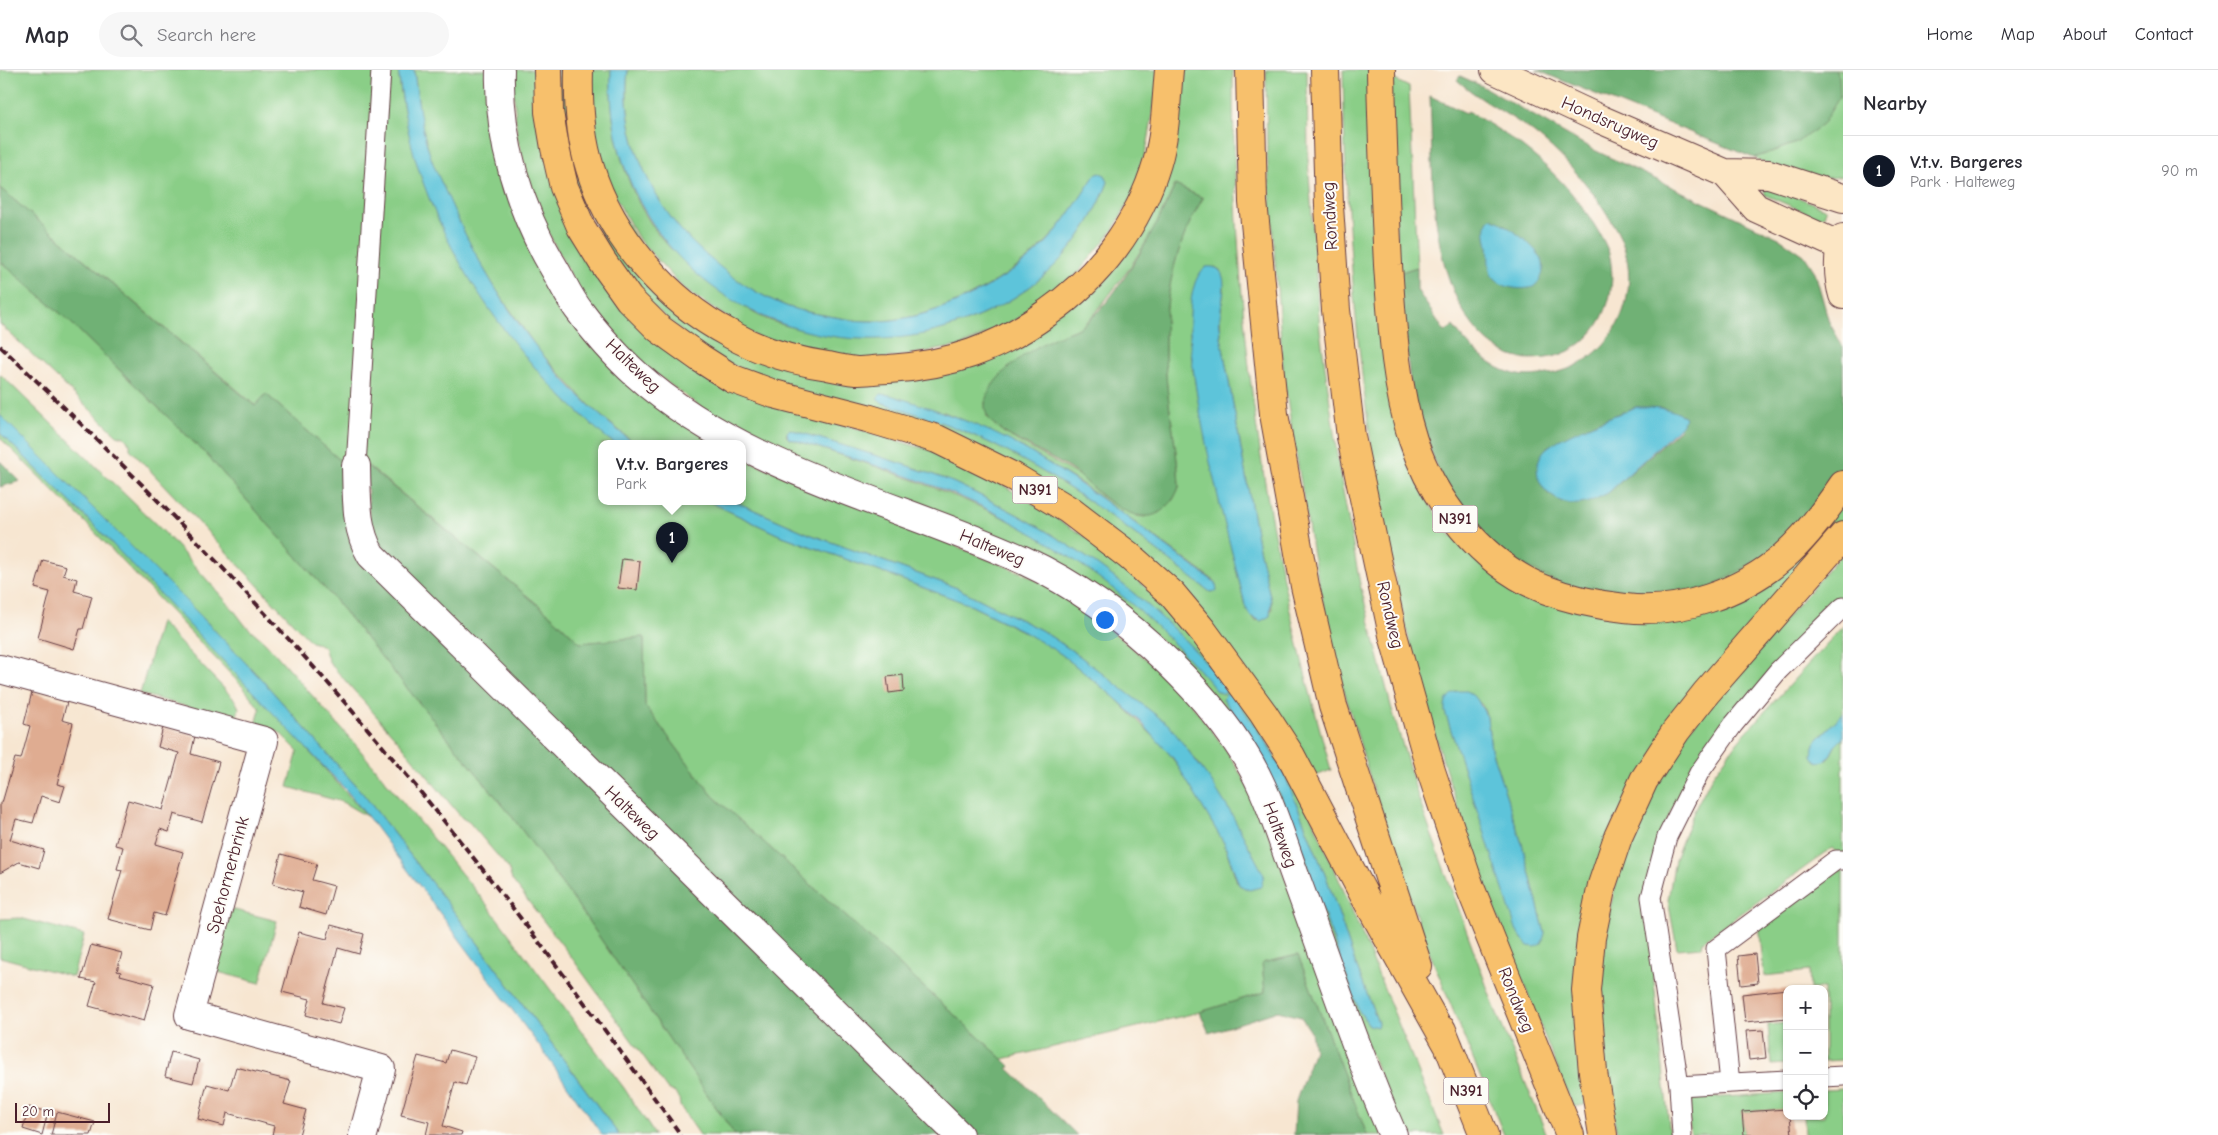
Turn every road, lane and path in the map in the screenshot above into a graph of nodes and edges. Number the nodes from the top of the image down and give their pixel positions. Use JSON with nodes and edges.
{"nodes":[{"id":1,"x":381,"y":70,"type":"edge"},
{"id":2,"x":500,"y":70,"type":"edge"},
{"id":3,"x":548,"y":70,"type":"edge"},
{"id":4,"x":579,"y":70,"type":"edge"},
{"id":5,"x":1169,"y":70,"type":"edge"},
{"id":6,"x":1250,"y":70,"type":"edge"},
{"id":7,"x":1325,"y":70,"type":"edge"},
{"id":8,"x":1381,"y":70,"type":"edge"},
{"id":9,"x":1495,"y":70,"type":"edge"},
{"id":10,"x":1725,"y":173,"type":"junction"},
{"id":11,"x":1843,"y":198,"type":"edge"},
{"id":12,"x":1842,"y":242,"type":"edge"},
{"id":13,"x":1843,"y":295,"type":"edge"},
{"id":14,"x":735,"y":440,"type":"edge"},
{"id":15,"x":746,"y":446,"type":"edge"},
{"id":16,"x":356,"y":466,"type":"joint"},
{"id":17,"x":1843,"y":485,"type":"edge"},
{"id":18,"x":1843,"y":536,"type":"edge"},
{"id":19,"x":1843,"y":606,"type":"edge"},
{"id":20,"x":0,"y":669,"type":"edge"},
{"id":21,"x":1843,"y":860,"type":"edge"},
{"id":22,"x":1449,"y":1047,"type":"junction"},
{"id":23,"x":1843,"y":1076,"type":"edge"},
{"id":24,"x":1828,"y":1077,"type":"edge"},
{"id":25,"x":1783,"y":1080,"type":"edge"},
{"id":26,"x":1730,"y":1083,"type":"junction"},
{"id":27,"x":1679,"y":1086,"type":"junction"},
{"id":28,"x":363,"y":1135,"type":"edge"},
{"id":29,"x":959,"y":1135,"type":"edge"},
{"id":30,"x":1393,"y":1135,"type":"edge"},
{"id":31,"x":1484,"y":1135,"type":"edge"},
{"id":32,"x":1570,"y":1135,"type":"edge"},
{"id":33,"x":1603,"y":1135,"type":"edge"},
{"id":34,"x":1682,"y":1135,"type":"edge"}],
"edges":[{"from":1,"to":16,"type":"lane"},
{"from":2,"to":14,"type":"street","name":"Halteweg"},
{"from":3,"to":22,"type":"main road","number":"N391"},
{"from":4,"to":5,"type":"main road"},
{"from":6,"to":22,"type":"main road","number":"N391"},
{"from":7,"to":32,"type":"main road","name":"Rondweg"},
{"from":8,"to":17,"type":"main road","number":"N391"},
{"from":9,"to":10,"type":"main road","name":"Hondsrugweg"},
{"from":10,"to":11,"type":"main road","name":"Hondsrugweg"},
{"from":10,"to":12,"type":"main road","name":"Hondsrugweg"},
{"from":12,"to":13,"type":"main road"},
{"from":15,"to":30,"type":"street","name":"Halteweg"},
{"from":16,"to":29,"type":"street","name":"Halteweg"},
{"from":18,"to":33,"type":"main road"},
{"from":19,"to":27,"type":"lane"},
{"from":20,"to":28,"type":"street","name":"Spehornerbrink"},
{"from":21,"to":26,"type":"lane"},
{"from":22,"to":31,"type":"main road","number":"N391"},
{"from":23,"to":24,"type":"lane"},
{"from":25,"to":26,"type":"lane"},
{"from":26,"to":27,"type":"lane"},
{"from":27,"to":34,"type":"lane"}]}
